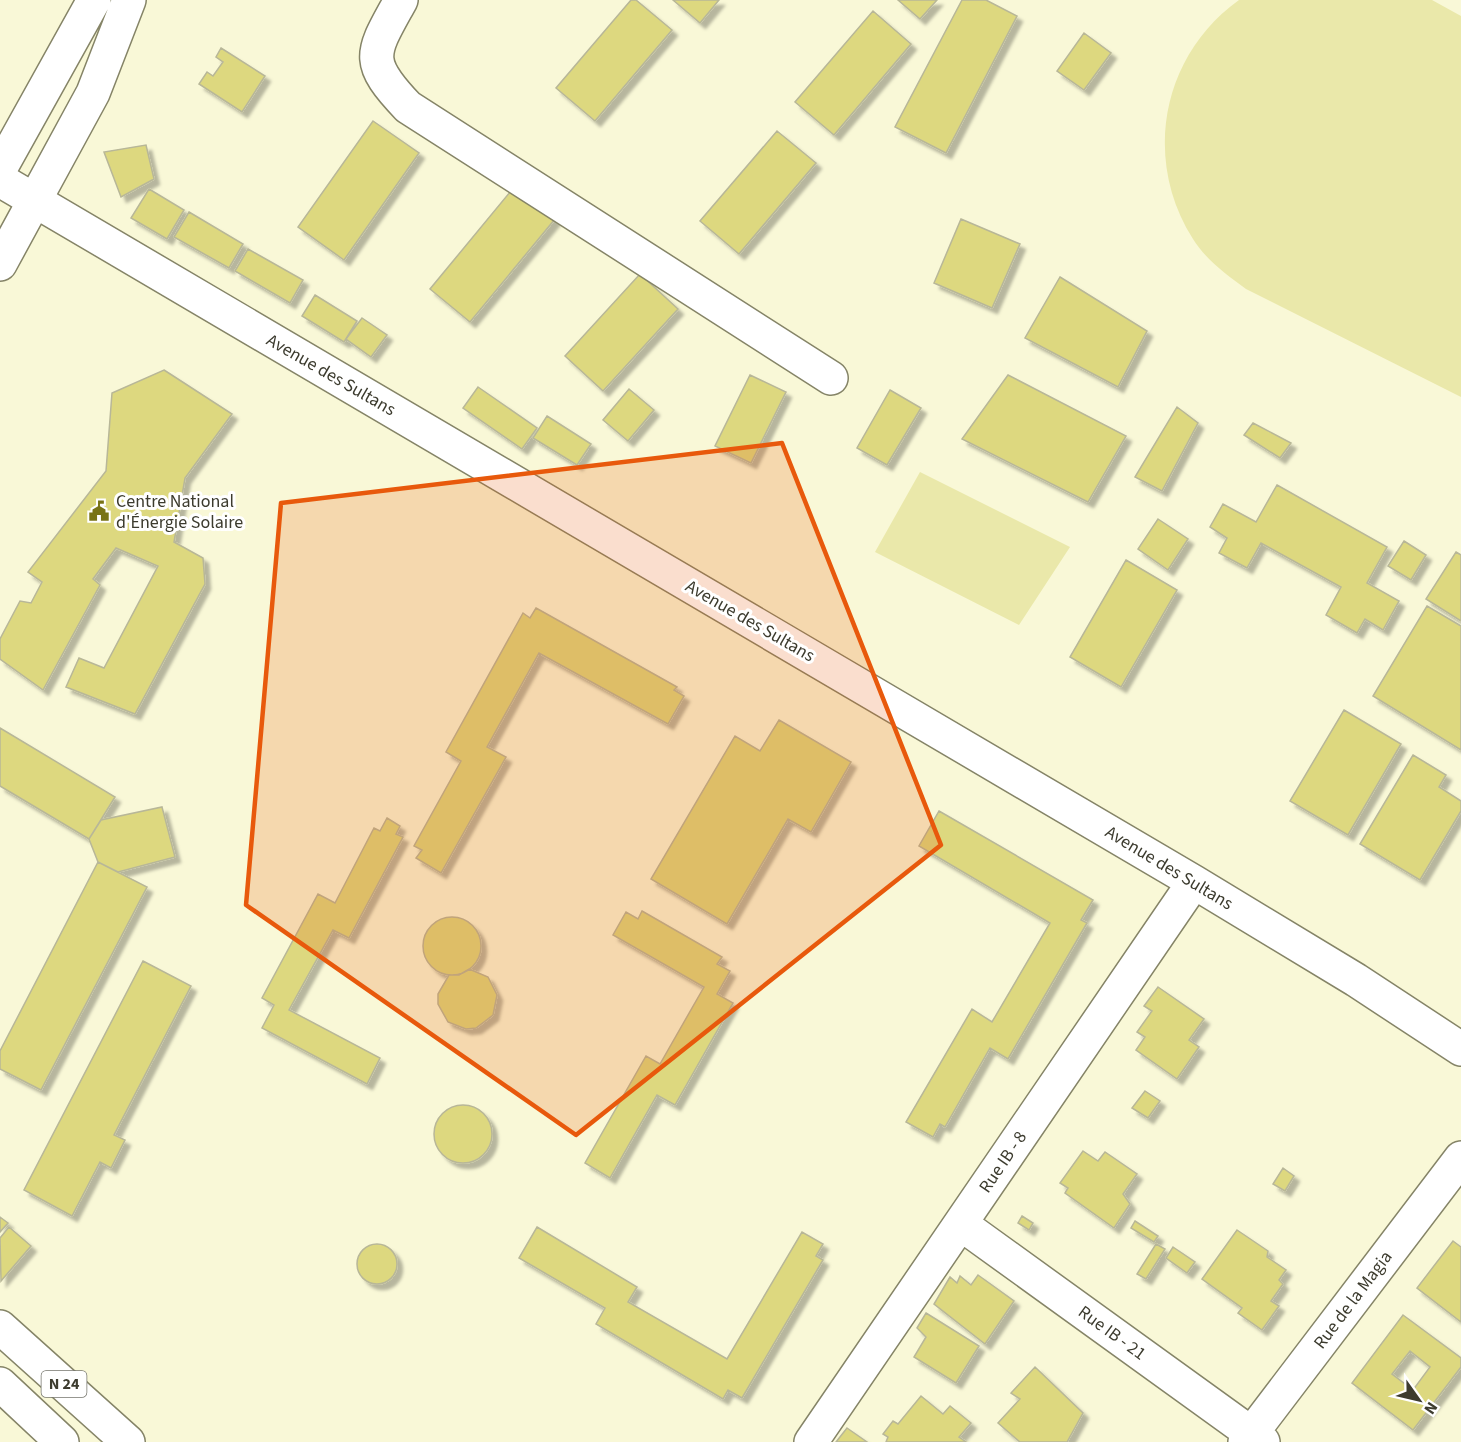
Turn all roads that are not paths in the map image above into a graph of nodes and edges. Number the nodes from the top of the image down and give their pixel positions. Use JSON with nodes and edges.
{"nodes":[{"id":1,"x":94,"y":0,"type":"edge"},
{"id":2,"x":129,"y":0,"type":"edge"},
{"id":3,"x":401,"y":0,"type":"edge"},
{"id":4,"x":0,"y":169,"type":"edge"},
{"id":5,"x":0,"y":180,"type":"edge"},
{"id":6,"x":34,"y":201,"type":"junction"},
{"id":7,"x":0,"y":264,"type":"edge"},
{"id":8,"x":831,"y":378,"type":"dead end"},
{"id":9,"x":1194,"y":882,"type":"junction"},
{"id":10,"x":1461,"y":1049,"type":"edge"},
{"id":11,"x":1461,"y":1158,"type":"edge"},
{"id":12,"x":961,"y":1224,"type":"junction"},
{"id":13,"x":0,"y":1327,"type":"edge"},
{"id":14,"x":0,"y":1384,"type":"edge"},
{"id":15,"x":1253,"y":1439,"type":"edge"},
{"id":16,"x":62,"y":1442,"type":"edge"},
{"id":17,"x":128,"y":1442,"type":"edge"},
{"id":18,"x":811,"y":1442,"type":"edge"}],
"edges":[{"from":1,"to":4,"type":"main road"},
{"from":2,"to":6,"type":"main road"},
{"from":3,"to":8,"type":"main road"},
{"from":5,"to":6,"type":"main road","name":"Avenue des Sultans"},
{"from":6,"to":7,"type":"main road"},
{"from":6,"to":9,"type":"main road","name":"Avenue des Sultans"},
{"from":9,"to":10,"type":"main road","name":"Avenue des Sultans"},
{"from":9,"to":12,"type":"main road","name":"Rue IB - 8"},
{"from":11,"to":15,"type":"main road","name":"Rue de la Magia"},
{"from":12,"to":15,"type":"main road","name":"Rue IB - 21"},
{"from":12,"to":18,"type":"main road","name":"Rue IB - 8"},
{"from":13,"to":17,"type":"main road","number":"N 24"},
{"from":14,"to":16,"type":"main road","number":"N 24"}]}
